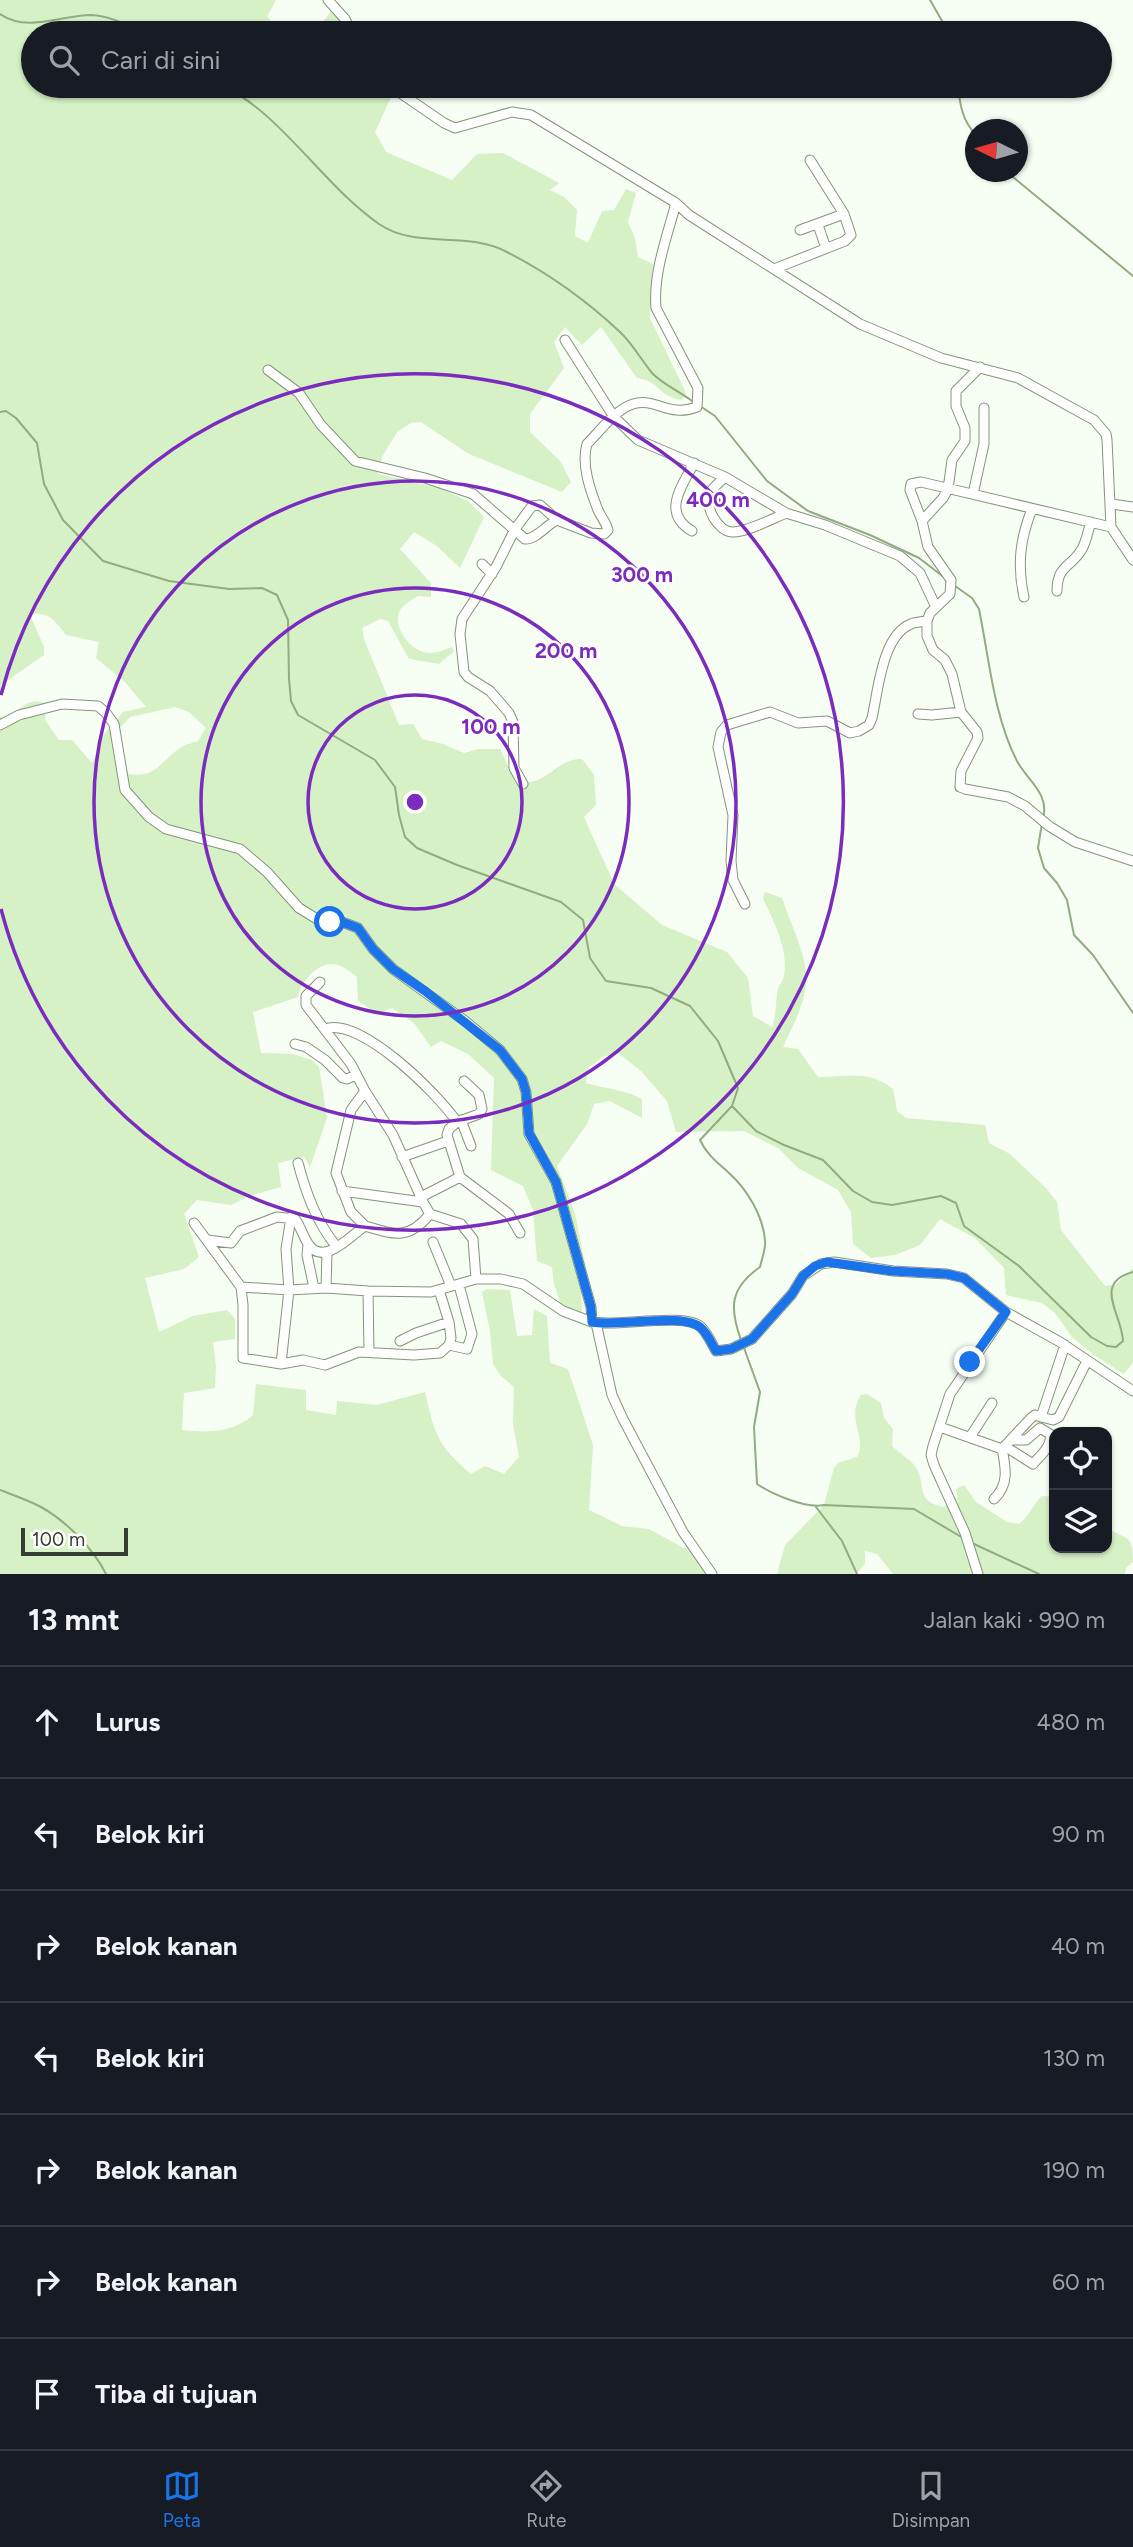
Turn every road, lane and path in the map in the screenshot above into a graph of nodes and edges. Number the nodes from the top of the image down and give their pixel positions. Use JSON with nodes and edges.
{"nodes":[{"id":1,"x":328,"y":0,"type":"edge"},
{"id":2,"x":346,"y":21,"type":"edge"},
{"id":3,"x":408,"y":98,"type":"edge"},
{"id":4,"x":810,"y":160,"type":"dead end"},
{"id":5,"x":676,"y":203,"type":"junction"},
{"id":6,"x":844,"y":214,"type":"junction"},
{"id":7,"x":818,"y":225,"type":"junction"},
{"id":8,"x":800,"y":230,"type":"dead end"},
{"id":9,"x":862,"y":236,"type":"dead end"},
{"id":10,"x":850,"y":237,"type":"junction"},
{"id":11,"x":826,"y":248,"type":"junction"},
{"id":12,"x":775,"y":269,"type":"junction"},
{"id":13,"x":565,"y":340,"type":"dead end"},
{"id":14,"x":980,"y":367,"type":"junction"},
{"id":15,"x":268,"y":370,"type":"dead end"},
{"id":16,"x":984,"y":408,"type":"dead end"},
{"id":17,"x":614,"y":417,"type":"junction"},
{"id":18,"x":694,"y":463,"type":"junction"},
{"id":19,"x":725,"y":477,"type":"junction"},
{"id":20,"x":948,"y":489,"type":"junction"},
{"id":21,"x":973,"y":494,"type":"junction"},
{"id":22,"x":1112,"y":504,"type":"junction"},
{"id":23,"x":1133,"y":507,"type":"edge"},
{"id":24,"x":1032,"y":509,"type":"junction"},
{"id":25,"x":786,"y":513,"type":"junction"},
{"id":26,"x":557,"y":520,"type":"junction"},
{"id":27,"x":922,"y":521,"type":"junction"},
{"id":28,"x":1091,"y":522,"type":"junction"},
{"id":29,"x":1111,"y":527,"type":"junction"},
{"id":30,"x":515,"y":529,"type":"junction"},
{"id":31,"x":692,"y":531,"type":"dead end"},
{"id":32,"x":1133,"y":560,"type":"edge"},
{"id":33,"x":482,"y":564,"type":"dead end"},
{"id":34,"x":492,"y":574,"type":"junction"},
{"id":35,"x":1057,"y":591,"type":"dead end"},
{"id":36,"x":1024,"y":597,"type":"dead end"},
{"id":37,"x":935,"y":606,"type":"junction"},
{"id":38,"x":927,"y":621,"type":"junction"},
{"id":39,"x":961,"y":712,"type":"junction"},
{"id":40,"x":918,"y":714,"type":"dead end"},
{"id":41,"x":0,"y":725,"type":"edge"},
{"id":42,"x":523,"y":784,"type":"dead end"},
{"id":43,"x":1133,"y":861,"type":"edge"},
{"id":44,"x":745,"y":904,"type":"dead end"},
{"id":45,"x":320,"y":982,"type":"dead end"},
{"id":46,"x":325,"y":1029,"type":"junction"},
{"id":47,"x":295,"y":1044,"type":"dead end"},
{"id":48,"x":356,"y":1075,"type":"junction"},
{"id":49,"x":464,"y":1081,"type":"dead end"},
{"id":50,"x":365,"y":1091,"type":"junction"},
{"id":51,"x":459,"y":1121,"type":"junction"},
{"id":52,"x":448,"y":1141,"type":"junction"},
{"id":53,"x":471,"y":1146,"type":"dead end"},
{"id":54,"x":402,"y":1157,"type":"junction"},
{"id":55,"x":298,"y":1163,"type":"dead end"},
{"id":56,"x":460,"y":1177,"type":"junction"},
{"id":57,"x":342,"y":1191,"type":"junction"},
{"id":58,"x":422,"y":1200,"type":"junction"},
{"id":59,"x":430,"y":1214,"type":"junction"},
{"id":60,"x":291,"y":1217,"type":"junction"},
{"id":61,"x":194,"y":1223,"type":"dead end"},
{"id":62,"x":365,"y":1226,"type":"junction"},
{"id":63,"x":520,"y":1233,"type":"dead end"},
{"id":64,"x":207,"y":1240,"type":"junction"},
{"id":65,"x":433,"y":1242,"type":"dead end"},
{"id":66,"x":308,"y":1244,"type":"junction"},
{"id":67,"x":336,"y":1246,"type":"junction"},
{"id":68,"x":327,"y":1253,"type":"junction"},
{"id":69,"x":476,"y":1279,"type":"junction"},
{"id":70,"x":455,"y":1286,"type":"junction"},
{"id":71,"x":241,"y":1287,"type":"junction"},
{"id":72,"x":314,"y":1288,"type":"junction"},
{"id":73,"x":326,"y":1288,"type":"junction"},
{"id":74,"x":289,"y":1290,"type":"junction"},
{"id":75,"x":439,"y":1290,"type":"junction"},
{"id":76,"x":368,"y":1292,"type":"junction"},
{"id":77,"x":1006,"y":1312,"type":"junction"},
{"id":78,"x":449,"y":1322,"type":"junction"},
{"id":79,"x":594,"y":1322,"type":"junction"},
{"id":80,"x":400,"y":1341,"type":"dead end"},
{"id":81,"x":449,"y":1345,"type":"junction"},
{"id":82,"x":1065,"y":1345,"type":"junction"},
{"id":83,"x":369,"y":1351,"type":"junction"},
{"id":84,"x":1087,"y":1361,"type":"junction"},
{"id":85,"x":281,"y":1364,"type":"junction"},
{"id":86,"x":1133,"y":1391,"type":"edge"},
{"id":87,"x":992,"y":1403,"type":"dead end"},
{"id":88,"x":1041,"y":1417,"type":"junction"},
{"id":89,"x":940,"y":1427,"type":"junction"},
{"id":90,"x":970,"y":1437,"type":"junction"},
{"id":91,"x":1007,"y":1445,"type":"junction"},
{"id":92,"x":994,"y":1499,"type":"dead end"},
{"id":93,"x":712,"y":1574,"type":"edge"},
{"id":94,"x":978,"y":1574,"type":"edge"}],
"edges":[{"from":1,"to":2,"type":"street"},
{"from":3,"to":5,"type":"street"},
{"from":4,"to":6,"type":"street"},
{"from":5,"to":12,"type":"street"},
{"from":5,"to":17,"type":"street"},
{"from":6,"to":7,"type":"street"},
{"from":6,"to":10,"type":"street"},
{"from":7,"to":8,"type":"street"},
{"from":7,"to":11,"type":"street"},
{"from":9,"to":10,"type":"street"},
{"from":10,"to":11,"type":"street"},
{"from":11,"to":12,"type":"street"},
{"from":12,"to":14,"type":"street"},
{"from":13,"to":17,"type":"street"},
{"from":14,"to":20,"type":"street"},
{"from":14,"to":22,"type":"street"},
{"from":15,"to":30,"type":"street"},
{"from":16,"to":21,"type":"street"},
{"from":17,"to":18,"type":"street"},
{"from":17,"to":26,"type":"street"},
{"from":18,"to":19,"type":"street"},
{"from":18,"to":31,"type":"street"},
{"from":19,"to":25,"type":"street"},
{"from":19,"to":25,"type":"street"},
{"from":20,"to":21,"type":"street"},
{"from":20,"to":27,"type":"street"},
{"from":20,"to":27,"type":"street"},
{"from":21,"to":24,"type":"street"},
{"from":22,"to":23,"type":"street"},
{"from":22,"to":29,"type":"street"},
{"from":24,"to":28,"type":"street"},
{"from":24,"to":36,"type":"street"},
{"from":25,"to":37,"type":"street"},
{"from":26,"to":30,"type":"street"},
{"from":26,"to":30,"type":"street"},
{"from":27,"to":37,"type":"street"},
{"from":28,"to":29,"type":"street"},
{"from":28,"to":35,"type":"street"},
{"from":29,"to":32,"type":"street"},
{"from":30,"to":34,"type":"street"},
{"from":33,"to":34,"type":"street"},
{"from":34,"to":42,"type":"street"},
{"from":37,"to":38,"type":"street"},
{"from":38,"to":39,"type":"street"},
{"from":38,"to":44,"type":"street"},
{"from":39,"to":40,"type":"street"},
{"from":39,"to":43,"type":"street"},
{"from":41,"to":79,"type":"street"},
{"from":45,"to":46,"type":"street"},
{"from":46,"to":48,"type":"street"},
{"from":46,"to":51,"type":"street"},
{"from":47,"to":48,"type":"street"},
{"from":48,"to":50,"type":"street"},
{"from":49,"to":51,"type":"street"},
{"from":50,"to":54,"type":"street"},
{"from":50,"to":57,"type":"street"},
{"from":51,"to":52,"type":"street"},
{"from":51,"to":53,"type":"street"},
{"from":52,"to":54,"type":"street"},
{"from":52,"to":56,"type":"street"},
{"from":54,"to":58,"type":"street"},
{"from":55,"to":67,"type":"street"},
{"from":56,"to":58,"type":"street"},
{"from":56,"to":63,"type":"street"},
{"from":57,"to":58,"type":"street"},
{"from":57,"to":62,"type":"street"},
{"from":58,"to":59,"type":"street"},
{"from":59,"to":62,"type":"street"},
{"from":59,"to":69,"type":"street"},
{"from":60,"to":64,"type":"street"},
{"from":60,"to":66,"type":"street"},
{"from":60,"to":74,"type":"street"},
{"from":61,"to":64,"type":"street"},
{"from":62,"to":67,"type":"street"},
{"from":64,"to":71,"type":"street"},
{"from":65,"to":70,"type":"street"},
{"from":66,"to":68,"type":"street"},
{"from":66,"to":72,"type":"street"},
{"from":67,"to":68,"type":"street"},
{"from":68,"to":73,"type":"street"},
{"from":69,"to":70,"type":"street"},
{"from":69,"to":79,"type":"street"},
{"from":70,"to":75,"type":"street"},
{"from":70,"to":81,"type":"street"},
{"from":71,"to":74,"type":"street"},
{"from":71,"to":85,"type":"street"},
{"from":72,"to":73,"type":"street"},
{"from":72,"to":74,"type":"street"},
{"from":73,"to":76,"type":"street"},
{"from":74,"to":85,"type":"street"},
{"from":75,"to":76,"type":"street"},
{"from":75,"to":78,"type":"street"},
{"from":76,"to":83,"type":"street"},
{"from":77,"to":79,"type":"street"},
{"from":77,"to":82,"type":"street"},
{"from":77,"to":89,"type":"street"},
{"from":78,"to":80,"type":"street"},
{"from":78,"to":81,"type":"street"},
{"from":79,"to":93,"type":"street"},
{"from":81,"to":83,"type":"street"},
{"from":82,"to":84,"type":"street"},
{"from":82,"to":88,"type":"street"},
{"from":83,"to":85,"type":"street"},
{"from":84,"to":86,"type":"street"},
{"from":84,"to":88,"type":"street"},
{"from":87,"to":90,"type":"street"},
{"from":88,"to":91,"type":"street"},
{"from":89,"to":90,"type":"street"},
{"from":89,"to":94,"type":"street"},
{"from":90,"to":91,"type":"street"},
{"from":91,"to":91,"type":"street"},
{"from":91,"to":92,"type":"street"}]}
